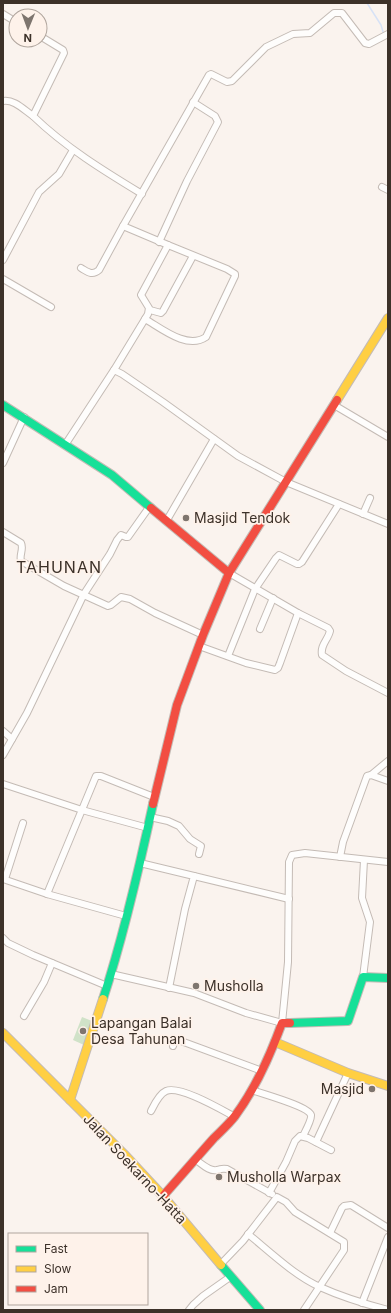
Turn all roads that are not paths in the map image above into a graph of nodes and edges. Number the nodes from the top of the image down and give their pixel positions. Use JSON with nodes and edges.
{"nodes":[{"id":1,"x":388,"y":34,"type":"edge"},
{"id":2,"x":48,"y":41,"type":"edge"},
{"id":3,"x":3,"y":101,"type":"edge"},
{"id":4,"x":192,"y":102,"type":"junction"},
{"id":5,"x":33,"y":116,"type":"junction"},
{"id":6,"x":73,"y":150,"type":"junction"},
{"id":7,"x":382,"y":187,"type":"dead end"},
{"id":8,"x":388,"y":190,"type":"edge"},
{"id":9,"x":142,"y":194,"type":"junction"},
{"id":10,"x":122,"y":226,"type":"junction"},
{"id":11,"x":159,"y":242,"type":"junction"},
{"id":12,"x":168,"y":246,"type":"junction"},
{"id":13,"x":193,"y":256,"type":"junction"},
{"id":14,"x":3,"y":260,"type":"edge"},
{"id":15,"x":81,"y":268,"type":"dead end"},
{"id":16,"x":3,"y":279,"type":"edge"},
{"id":17,"x":51,"y":307,"type":"dead end"},
{"id":18,"x":150,"y":310,"type":"junction"},
{"id":19,"x":388,"y":318,"type":"edge"},
{"id":20,"x":145,"y":319,"type":"junction"},
{"id":21,"x":114,"y":370,"type":"junction"},
{"id":22,"x":3,"y":404,"type":"edge"},
{"id":23,"x":334,"y":405,"type":"junction"},
{"id":24,"x":24,"y":417,"type":"junction"},
{"id":25,"x":214,"y":438,"type":"junction"},
{"id":26,"x":388,"y":438,"type":"edge"},
{"id":27,"x":65,"y":445,"type":"junction"},
{"id":28,"x":3,"y":463,"type":"edge"},
{"id":29,"x":286,"y":482,"type":"junction"},
{"id":30,"x":370,"y":498,"type":"dead end"},
{"id":31,"x":339,"y":504,"type":"junction"},
{"id":32,"x":150,"y":506,"type":"junction"},
{"id":33,"x":363,"y":514,"type":"junction"},
{"id":34,"x":167,"y":520,"type":"junction"},
{"id":35,"x":388,"y":524,"type":"edge"},
{"id":36,"x":3,"y":532,"type":"edge"},
{"id":37,"x":229,"y":573,"type":"junction"},
{"id":38,"x":255,"y":589,"type":"junction"},
{"id":39,"x":84,"y":594,"type":"junction"},
{"id":40,"x":273,"y":598,"type":"junction"},
{"id":41,"x":298,"y":613,"type":"junction"},
{"id":42,"x":260,"y":629,"type":"dead end"},
{"id":43,"x":203,"y":636,"type":"junction"},
{"id":44,"x":199,"y":646,"type":"junction"},
{"id":45,"x":228,"y":656,"type":"junction"},
{"id":46,"x":388,"y":693,"type":"edge"},
{"id":47,"x":3,"y":731,"type":"edge"},
{"id":48,"x":12,"y":739,"type":"junction"},
{"id":49,"x":3,"y":755,"type":"edge"},
{"id":50,"x":388,"y":761,"type":"edge"},
{"id":51,"x":371,"y":775,"type":"junction"},
{"id":52,"x":388,"y":781,"type":"edge"},
{"id":53,"x":3,"y":784,"type":"edge"},
{"id":54,"x":154,"y":797,"type":"junction"},
{"id":55,"x":82,"y":810,"type":"junction"},
{"id":56,"x":150,"y":816,"type":"junction"},
{"id":57,"x":23,"y":823,"type":"dead end"},
{"id":58,"x":148,"y":828,"type":"junction"},
{"id":59,"x":199,"y":854,"type":"dead end"},
{"id":60,"x":340,"y":857,"type":"junction"},
{"id":61,"x":364,"y":860,"type":"junction"},
{"id":62,"x":388,"y":862,"type":"edge"},
{"id":63,"x":140,"y":863,"type":"junction"},
{"id":64,"x":194,"y":876,"type":"junction"},
{"id":65,"x":4,"y":879,"type":"edge"},
{"id":66,"x":47,"y":894,"type":"junction"},
{"id":67,"x":289,"y":899,"type":"junction"},
{"id":68,"x":126,"y":916,"type":"junction"},
{"id":69,"x":3,"y":938,"type":"edge"},
{"id":70,"x":52,"y":964,"type":"junction"},
{"id":71,"x":110,"y":974,"type":"junction"},
{"id":72,"x":363,"y":977,"type":"junction"},
{"id":73,"x":388,"y":978,"type":"edge"},
{"id":74,"x":107,"y":986,"type":"junction"},
{"id":75,"x":169,"y":988,"type":"junction"},
{"id":76,"x":24,"y":1016,"type":"dead end"},
{"id":77,"x":282,"y":1023,"type":"junction"},
{"id":78,"x":3,"y":1033,"type":"edge"},
{"id":79,"x":275,"y":1042,"type":"junction"},
{"id":80,"x":173,"y":1046,"type":"dead end"},
{"id":81,"x":262,"y":1071,"type":"junction"},
{"id":82,"x":348,"y":1073,"type":"junction"},
{"id":83,"x":388,"y":1086,"type":"edge"},
{"id":84,"x":252,"y":1090,"type":"junction"},
{"id":85,"x":70,"y":1100,"type":"junction"},
{"id":86,"x":151,"y":1111,"type":"dead end"},
{"id":87,"x":235,"y":1117,"type":"junction"},
{"id":88,"x":303,"y":1136,"type":"junction"},
{"id":89,"x":316,"y":1142,"type":"junction"},
{"id":90,"x":331,"y":1150,"type":"dead end"},
{"id":91,"x":196,"y":1160,"type":"junction"},
{"id":92,"x":269,"y":1193,"type":"junction"},
{"id":93,"x":163,"y":1196,"type":"junction"},
{"id":94,"x":277,"y":1197,"type":"junction"},
{"id":95,"x":388,"y":1228,"type":"edge"},
{"id":96,"x":330,"y":1233,"type":"junction"},
{"id":97,"x":248,"y":1234,"type":"junction"},
{"id":98,"x":388,"y":1238,"type":"edge"},
{"id":99,"x":220,"y":1265,"type":"junction"},
{"id":100,"x":230,"y":1277,"type":"junction"},
{"id":101,"x":319,"y":1287,"type":"junction"},
{"id":102,"x":362,"y":1303,"type":"junction"},
{"id":103,"x":370,"y":1308,"type":"edge"},
{"id":104,"x":189,"y":1310,"type":"edge"},
{"id":105,"x":260,"y":1310,"type":"edge"},
{"id":106,"x":304,"y":1310,"type":"edge"},
{"id":107,"x":388,"y":1310,"type":"edge"}],
"edges":[{"from":1,"to":4,"type":"street"},
{"from":2,"to":5,"type":"street"},
{"from":3,"to":5,"type":"street"},
{"from":4,"to":9,"type":"street"},
{"from":4,"to":11,"type":"street"},
{"from":5,"to":6,"type":"street"},
{"from":6,"to":9,"type":"street"},
{"from":6,"to":14,"type":"street"},
{"from":7,"to":8,"type":"street"},
{"from":9,"to":10,"type":"street"},
{"from":10,"to":11,"type":"street"},
{"from":10,"to":15,"type":"street"},
{"from":11,"to":12,"type":"street"},
{"from":12,"to":13,"type":"street"},
{"from":12,"to":18,"type":"street"},
{"from":13,"to":18,"type":"street"},
{"from":13,"to":20,"type":"street"},
{"from":16,"to":17,"type":"street"},
{"from":18,"to":20,"type":"street"},
{"from":19,"to":23,"type":"main road"},
{"from":20,"to":21,"type":"street"},
{"from":21,"to":25,"type":"street"},
{"from":21,"to":27,"type":"street"},
{"from":22,"to":24,"type":"main road"},
{"from":23,"to":26,"type":"street"},
{"from":23,"to":29,"type":"main road"},
{"from":24,"to":27,"type":"main road"},
{"from":24,"to":28,"type":"street"},
{"from":25,"to":29,"type":"street"},
{"from":25,"to":34,"type":"street"},
{"from":27,"to":32,"type":"main road"},
{"from":29,"to":31,"type":"street"},
{"from":29,"to":37,"type":"main road"},
{"from":30,"to":33,"type":"street"},
{"from":31,"to":33,"type":"street"},
{"from":31,"to":38,"type":"street"},
{"from":32,"to":34,"type":"main road"},
{"from":32,"to":39,"type":"street"},
{"from":33,"to":35,"type":"street"},
{"from":34,"to":37,"type":"main road"},
{"from":36,"to":39,"type":"street"},
{"from":37,"to":38,"type":"street"},
{"from":37,"to":43,"type":"main road"},
{"from":38,"to":40,"type":"street"},
{"from":38,"to":45,"type":"street"},
{"from":39,"to":43,"type":"street"},
{"from":39,"to":48,"type":"street"},
{"from":40,"to":41,"type":"street"},
{"from":40,"to":42,"type":"street"},
{"from":41,"to":45,"type":"street"},
{"from":41,"to":46,"type":"street"},
{"from":43,"to":44,"type":"main road"},
{"from":44,"to":45,"type":"street"},
{"from":44,"to":54,"type":"main road"},
{"from":47,"to":48,"type":"street"},
{"from":48,"to":49,"type":"street"},
{"from":50,"to":51,"type":"street"},
{"from":51,"to":52,"type":"street"},
{"from":51,"to":60,"type":"street"},
{"from":53,"to":55,"type":"street"},
{"from":54,"to":55,"type":"street"},
{"from":54,"to":56,"type":"main road"},
{"from":55,"to":58,"type":"street"},
{"from":55,"to":66,"type":"street"},
{"from":56,"to":58,"type":"main road"},
{"from":56,"to":59,"type":"street"},
{"from":57,"to":65,"type":"street"},
{"from":58,"to":63,"type":"main road"},
{"from":60,"to":61,"type":"street"},
{"from":60,"to":67,"type":"street"},
{"from":61,"to":62,"type":"street"},
{"from":61,"to":72,"type":"street"},
{"from":63,"to":64,"type":"street"},
{"from":63,"to":68,"type":"main road"},
{"from":64,"to":67,"type":"street"},
{"from":64,"to":75,"type":"street"},
{"from":65,"to":66,"type":"street"},
{"from":66,"to":68,"type":"street"},
{"from":67,"to":77,"type":"street"},
{"from":68,"to":71,"type":"main road"},
{"from":69,"to":70,"type":"street"},
{"from":70,"to":74,"type":"street"},
{"from":70,"to":76,"type":"street"},
{"from":71,"to":74,"type":"main road"},
{"from":71,"to":75,"type":"street"},
{"from":72,"to":73,"type":"main road"},
{"from":72,"to":77,"type":"main road"},
{"from":74,"to":85,"type":"main road"},
{"from":75,"to":77,"type":"street"},
{"from":77,"to":79,"type":"main road"},
{"from":78,"to":85,"type":"main road","name":"Jalan Soekarno-Hatta"},
{"from":79,"to":81,"type":"main road"},
{"from":79,"to":82,"type":"main road"},
{"from":80,"to":81,"type":"street"},
{"from":81,"to":84,"type":"main road"},
{"from":82,"to":83,"type":"main road"},
{"from":82,"to":89,"type":"street"},
{"from":84,"to":87,"type":"main road"},
{"from":84,"to":88,"type":"street"},
{"from":85,"to":93,"type":"main road","name":"Jalan Soekarno-Hatta"},
{"from":86,"to":87,"type":"street"},
{"from":87,"to":91,"type":"main road"},
{"from":88,"to":89,"type":"street"},
{"from":88,"to":92,"type":"street"},
{"from":89,"to":90,"type":"street"},
{"from":91,"to":92,"type":"street"},
{"from":91,"to":93,"type":"main road"},
{"from":92,"to":94,"type":"street"},
{"from":93,"to":99,"type":"main road","name":"Jalan Soekarno-Hatta"},
{"from":94,"to":96,"type":"street"},
{"from":94,"to":97,"type":"street"},
{"from":95,"to":96,"type":"street"},
{"from":96,"to":101,"type":"street"},
{"from":97,"to":99,"type":"street"},
{"from":97,"to":101,"type":"street"},
{"from":98,"to":102,"type":"street"},
{"from":99,"to":100,"type":"main road","name":"Jalan Soekarno-Hatta"},
{"from":100,"to":104,"type":"street"},
{"from":100,"to":105,"type":"main road","name":"Jalan Soekarno-Hatta"},
{"from":101,"to":102,"type":"street"},
{"from":101,"to":106,"type":"street"},
{"from":102,"to":103,"type":"street"},
{"from":103,"to":107,"type":"street"}]}
